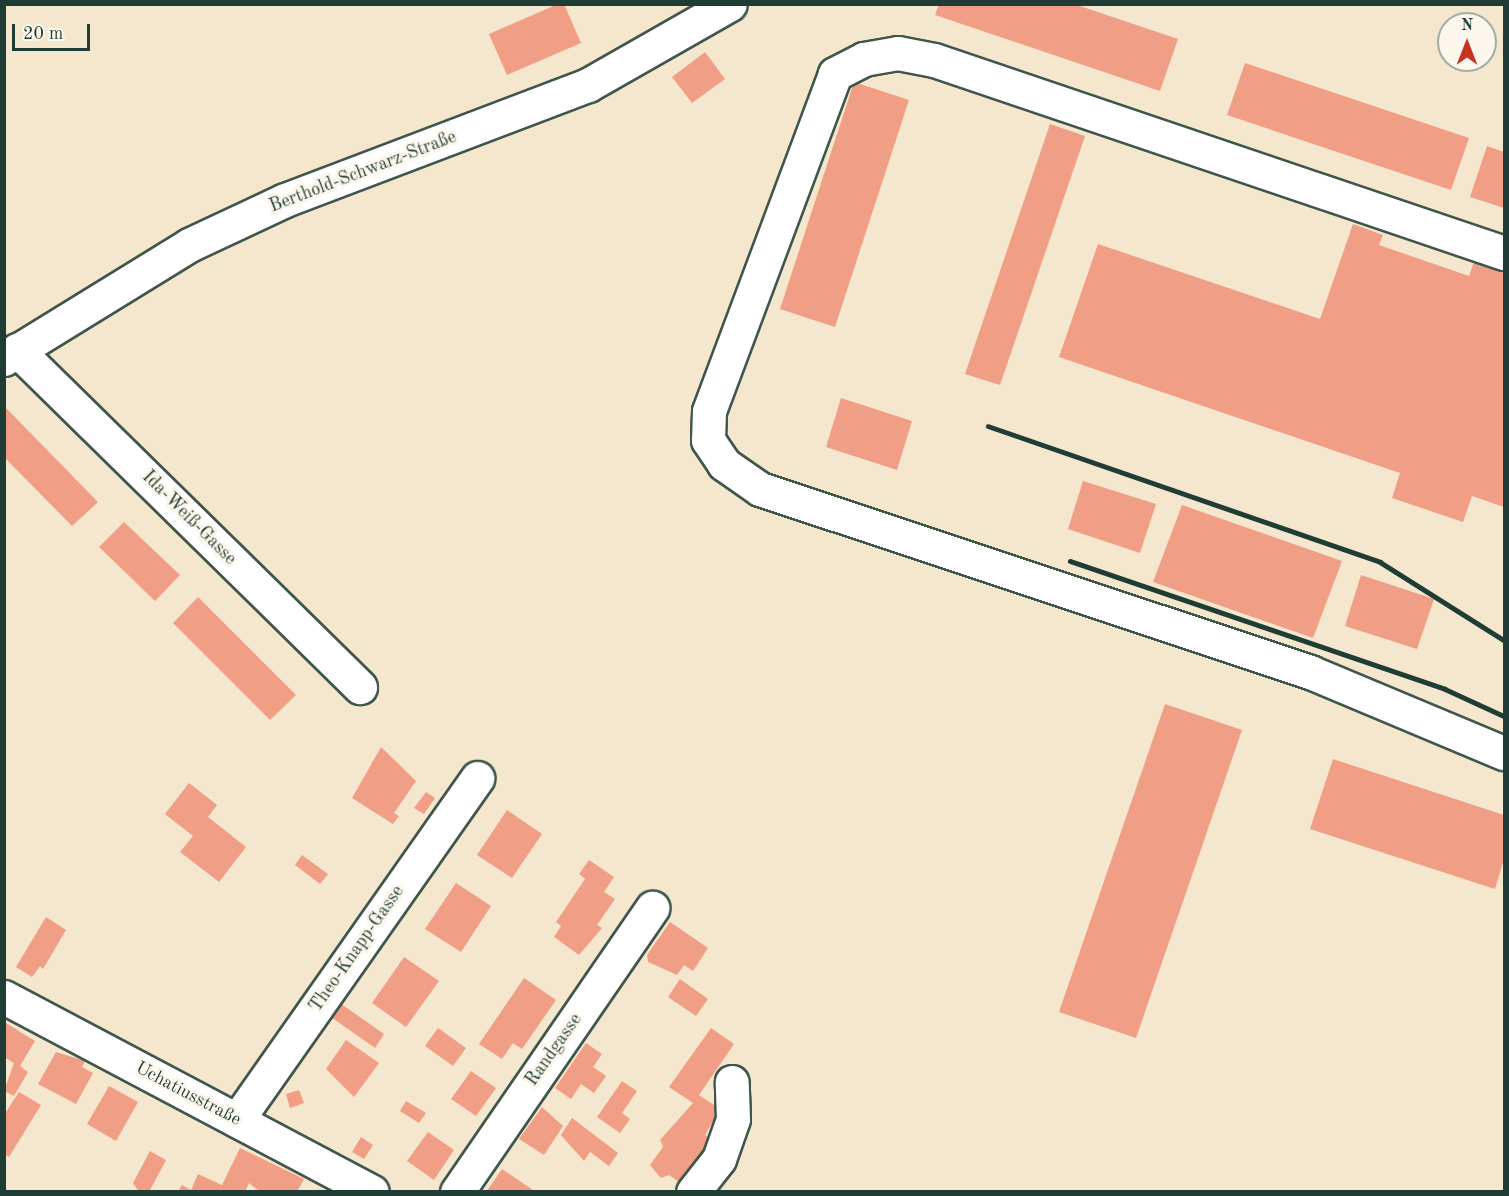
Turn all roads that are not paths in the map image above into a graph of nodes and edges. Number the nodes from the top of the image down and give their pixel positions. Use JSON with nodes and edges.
{"nodes":[{"id":1,"x":730,"y":4,"type":"edge"},
{"id":2,"x":1504,"y":253,"type":"edge"},
{"id":3,"x":11,"y":354,"type":"edge"},
{"id":4,"x":360,"y":687,"type":"dead end"},
{"id":5,"x":1504,"y":753,"type":"edge"},
{"id":6,"x":477,"y":778,"type":"dead end"},
{"id":7,"x":652,"y":908,"type":"dead end"},
{"id":8,"x":4,"y":997,"type":"edge"},
{"id":9,"x":732,"y":1082,"type":"dead end"},
{"id":10,"x":237,"y":1120,"type":"junction"},
{"id":11,"x":372,"y":1191,"type":"edge"},
{"id":12,"x":457,"y":1191,"type":"edge"},
{"id":13,"x":693,"y":1191,"type":"edge"}],
"edges":[{"from":1,"to":3,"type":"street","name":"Berthold-Schwarz-Straße"},
{"from":2,"to":5,"type":"street"},
{"from":3,"to":4,"type":"street","name":"Ida-Weiß-Gasse"},
{"from":6,"to":10,"type":"street","name":"Theo-Knapp-Gasse"},
{"from":7,"to":12,"type":"street","name":"Randgasse"},
{"from":8,"to":10,"type":"street","name":"Uchatiusstraße"},
{"from":9,"to":13,"type":"street"},
{"from":10,"to":11,"type":"street","name":"Uchatiusstraße"}]}
